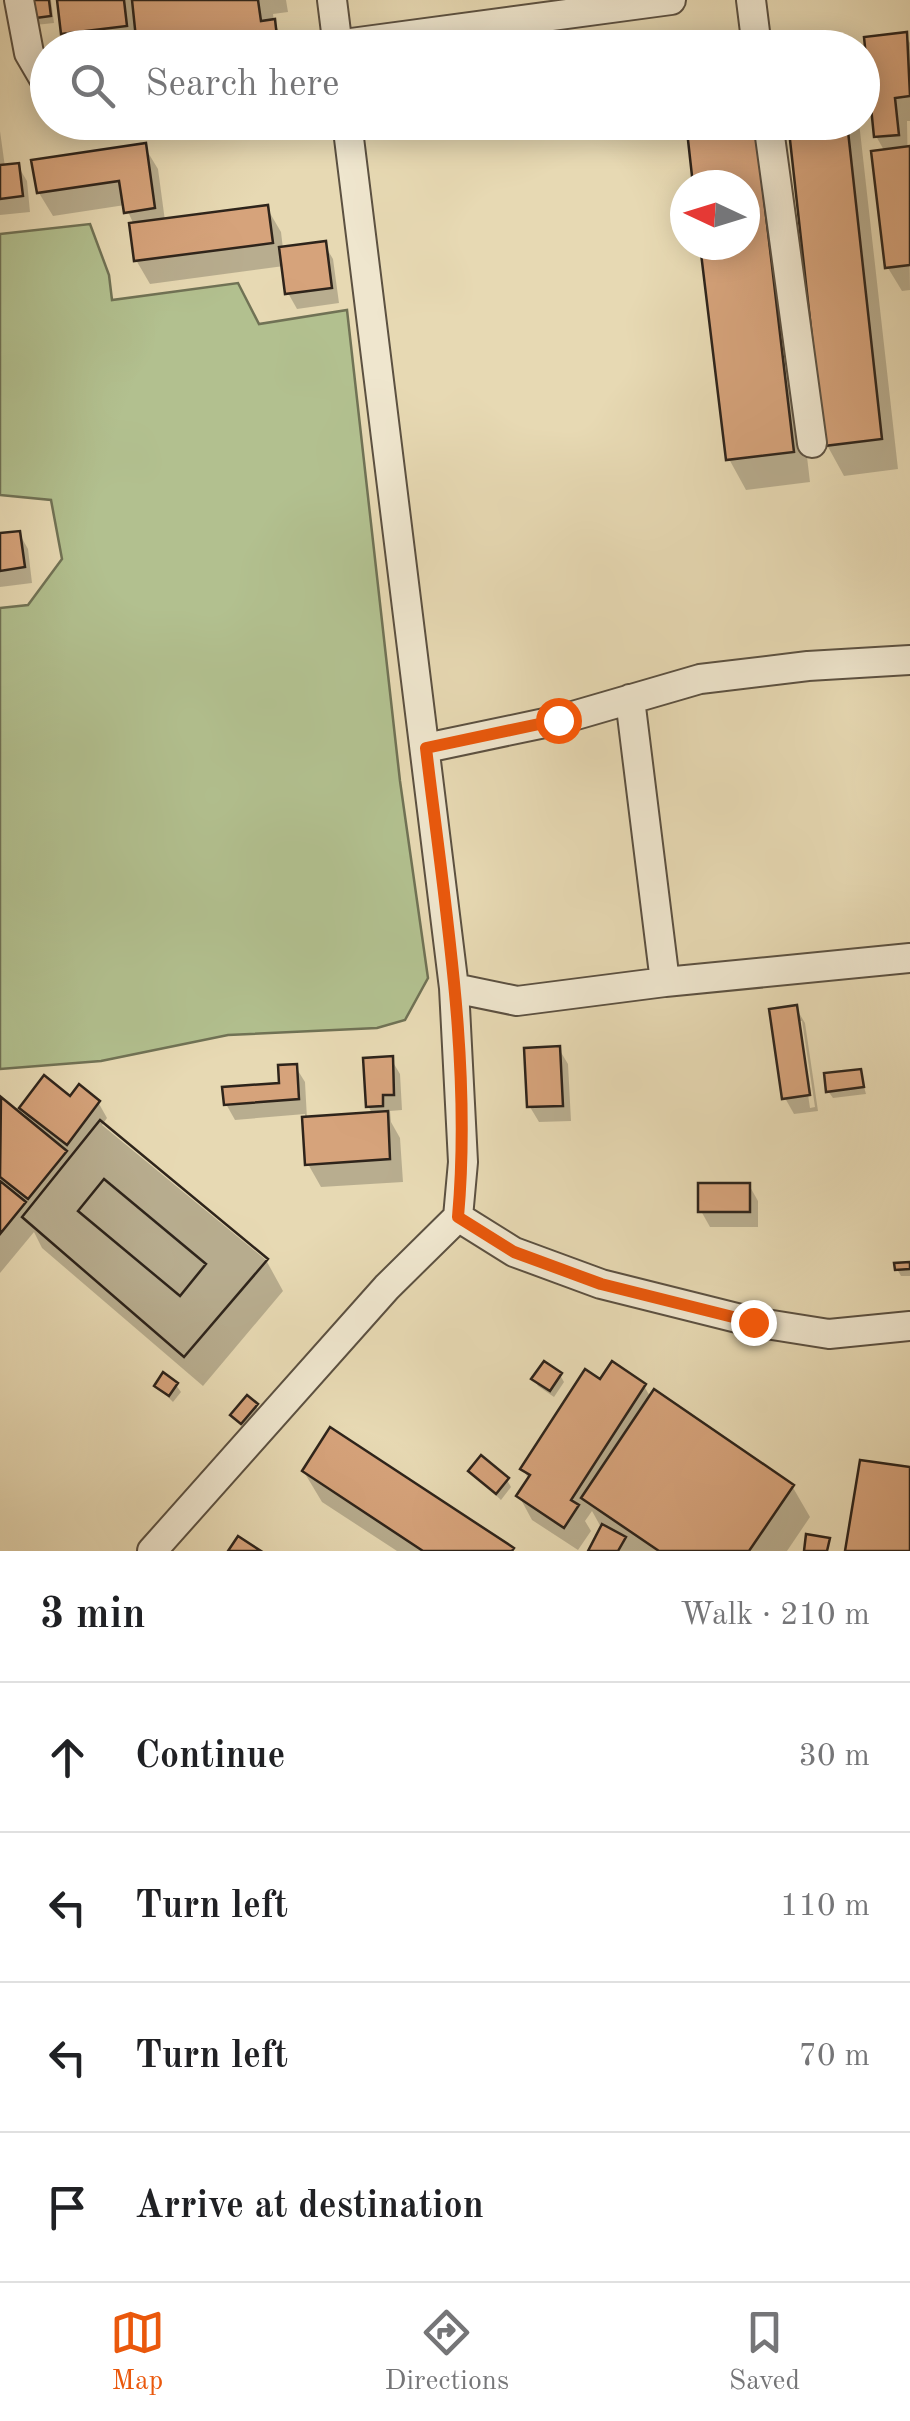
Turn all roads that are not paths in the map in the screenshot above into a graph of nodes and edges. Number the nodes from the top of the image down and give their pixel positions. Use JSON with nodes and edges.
{"nodes":[{"id":1,"x":19,"y":0,"type":"edge"},
{"id":2,"x":332,"y":0,"type":"edge"},
{"id":3,"x":671,"y":0,"type":"edge"},
{"id":4,"x":751,"y":0,"type":"edge"},
{"id":5,"x":483,"y":12,"type":"edge"},
{"id":6,"x":331,"y":30,"type":"edge"},
{"id":7,"x":402,"y":30,"type":"edge"},
{"id":8,"x":755,"y":30,"type":"edge"},
{"id":9,"x":30,"y":53,"type":"edge"},
{"id":10,"x":350,"y":140,"type":"edge"},
{"id":11,"x":770,"y":140,"type":"edge"},
{"id":12,"x":812,"y":442,"type":"dead end"},
{"id":13,"x":910,"y":660,"type":"edge"},
{"id":14,"x":630,"y":699,"type":"junction"},
{"id":15,"x":426,"y":748,"type":"junction"},
{"id":16,"x":910,"y":958,"type":"edge"},
{"id":17,"x":665,"y":982,"type":"junction"},
{"id":18,"x":454,"y":988,"type":"junction"},
{"id":19,"x":458,"y":1217,"type":"junction"},
{"id":20,"x":910,"y":1326,"type":"edge"},
{"id":21,"x":152,"y":1551,"type":"edge"}],
"edges":[{"from":1,"to":9,"type":"street"},
{"from":2,"to":6,"type":"street"},
{"from":3,"to":5,"type":"street"},
{"from":4,"to":8,"type":"street"},
{"from":5,"to":7,"type":"street"},
{"from":10,"to":15,"type":"street"},
{"from":11,"to":12,"type":"street"},
{"from":13,"to":14,"type":"street"},
{"from":14,"to":15,"type":"street"},
{"from":14,"to":17,"type":"street"},
{"from":15,"to":18,"type":"street"},
{"from":16,"to":17,"type":"street"},
{"from":17,"to":18,"type":"street"},
{"from":18,"to":19,"type":"street"},
{"from":19,"to":20,"type":"street"},
{"from":19,"to":21,"type":"street"}]}
